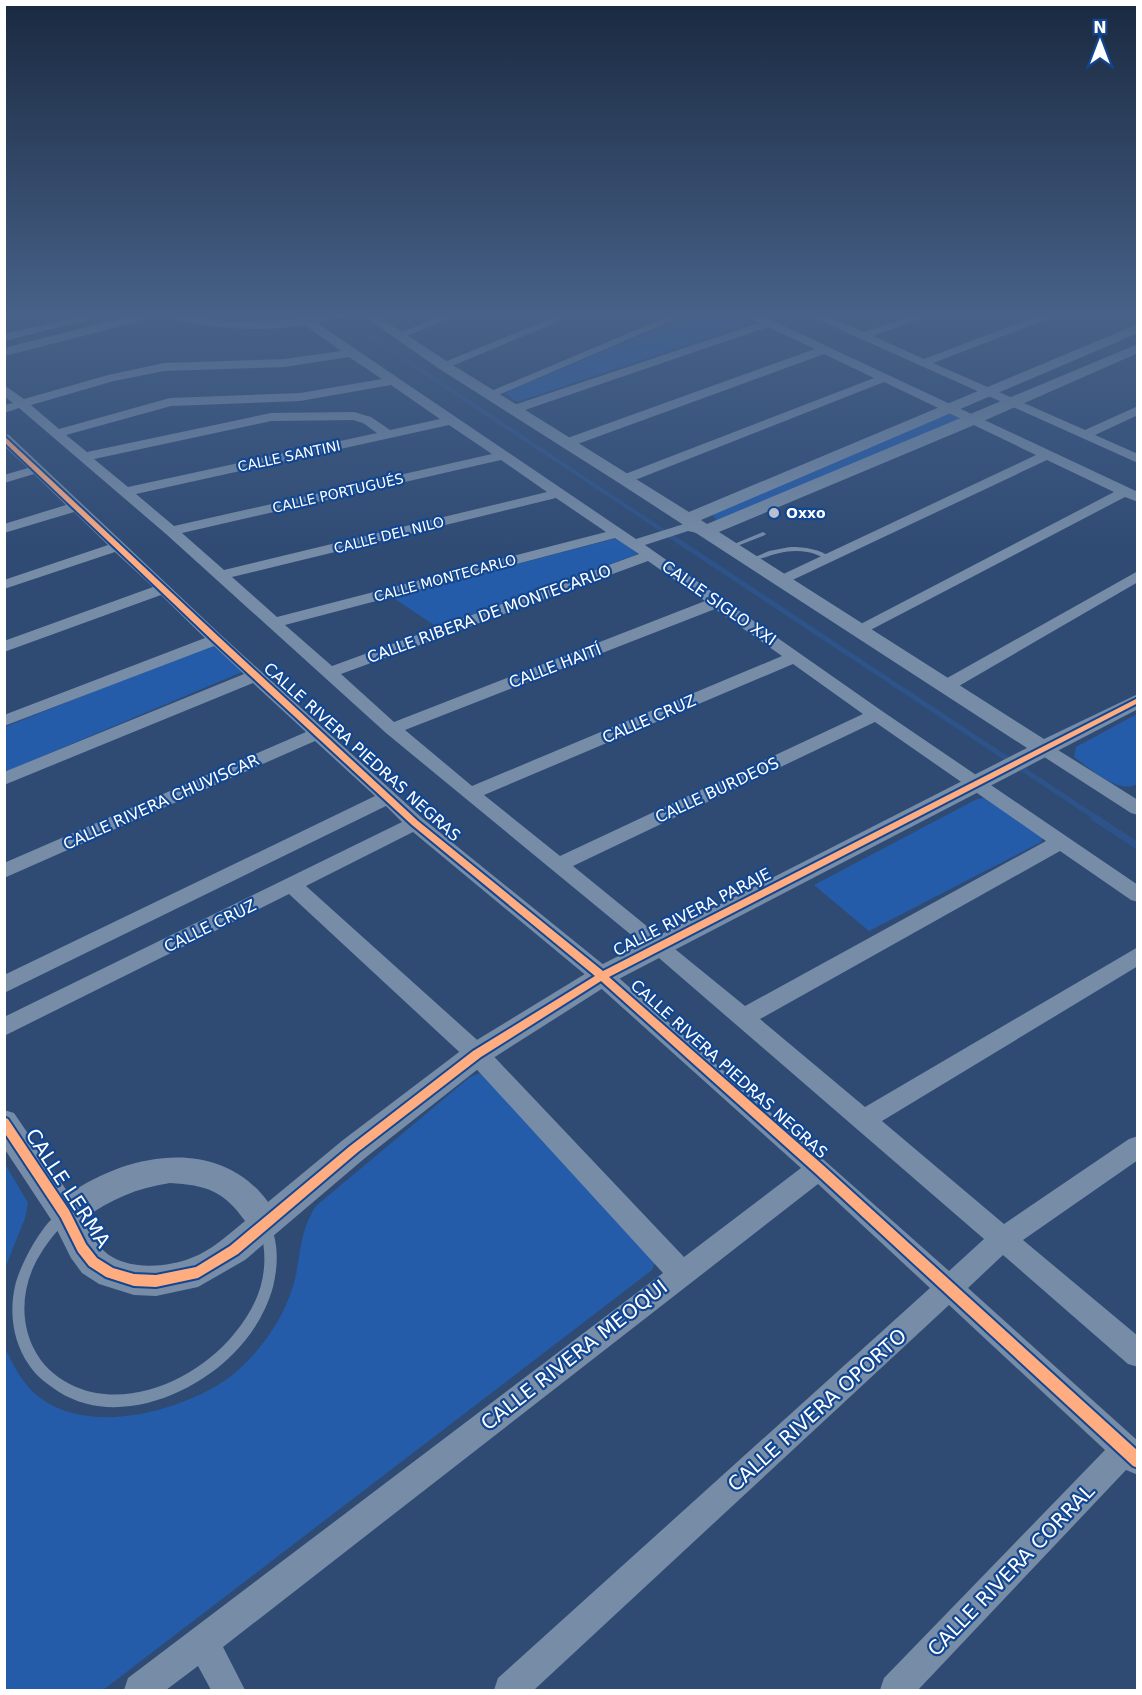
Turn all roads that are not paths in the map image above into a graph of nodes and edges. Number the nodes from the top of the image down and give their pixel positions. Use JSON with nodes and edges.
{"nodes":[{"id":1,"x":6,"y":393,"type":"edge"},
{"id":2,"x":60,"y":393,"type":"edge"},
{"id":3,"x":323,"y":393,"type":"edge"},
{"id":4,"x":412,"y":393,"type":"edge"},
{"id":5,"x":562,"y":393,"type":"edge"},
{"id":6,"x":705,"y":393,"type":"edge"},
{"id":7,"x":845,"y":393,"type":"edge"},
{"id":8,"x":915,"y":393,"type":"edge"},
{"id":9,"x":985,"y":393,"type":"edge"},
{"id":10,"x":991,"y":393,"type":"edge"},
{"id":11,"x":1033,"y":393,"type":"edge"},
{"id":12,"x":490,"y":394,"type":"edge"},
{"id":13,"x":1012,"y":402,"type":"junction"},
{"id":14,"x":13,"y":407,"type":"edge"},
{"id":15,"x":515,"y":409,"type":"junction"},
{"id":16,"x":948,"y":409,"type":"junction"},
{"id":17,"x":1137,"y":410,"type":"edge"},
{"id":18,"x":453,"y":420,"type":"junction"},
{"id":19,"x":973,"y":420,"type":"junction"},
{"id":20,"x":387,"y":434,"type":"junction"},
{"id":21,"x":57,"y":435,"type":"junction"},
{"id":22,"x":1085,"y":435,"type":"junction"},
{"id":23,"x":4,"y":438,"type":"edge"},
{"id":24,"x":567,"y":443,"type":"junction"},
{"id":25,"x":505,"y":455,"type":"junction"},
{"id":26,"x":1047,"y":455,"type":"junction"},
{"id":27,"x":84,"y":457,"type":"junction"},
{"id":28,"x":1137,"y":459,"type":"edge"},
{"id":29,"x":38,"y":469,"type":"junction"},
{"id":30,"x":4,"y":479,"type":"edge"},
{"id":31,"x":625,"y":479,"type":"junction"},
{"id":32,"x":125,"y":492,"type":"junction"},
{"id":33,"x":559,"y":493,"type":"junction"},
{"id":34,"x":1131,"y":495,"type":"edge"},
{"id":35,"x":77,"y":506,"type":"junction"},
{"id":36,"x":691,"y":526,"type":"junction"},
{"id":37,"x":4,"y":529,"type":"edge"},
{"id":38,"x":171,"y":531,"type":"junction"},
{"id":39,"x":617,"y":533,"type":"junction"},
{"id":40,"x":763,"y":534,"type":"dead end"},
{"id":41,"x":634,"y":544,"type":"junction"},
{"id":42,"x":118,"y":546,"type":"junction"},
{"id":43,"x":730,"y":547,"type":"junction"},
{"id":44,"x":650,"y":555,"type":"junction"},
{"id":45,"x":829,"y":558,"type":"junction"},
{"id":46,"x":751,"y":560,"type":"junction"},
{"id":47,"x":1137,"y":575,"type":"edge"},
{"id":48,"x":219,"y":576,"type":"junction"},
{"id":49,"x":782,"y":580,"type":"junction"},
{"id":50,"x":4,"y":585,"type":"edge"},
{"id":51,"x":163,"y":589,"type":"junction"},
{"id":52,"x":718,"y":602,"type":"junction"},
{"id":53,"x":273,"y":623,"type":"junction"},
{"id":54,"x":859,"y":631,"type":"junction"},
{"id":55,"x":216,"y":639,"type":"junction"},
{"id":56,"x":4,"y":647,"type":"edge"},
{"id":57,"x":795,"y":657,"type":"junction"},
{"id":58,"x":329,"y":674,"type":"junction"},
{"id":59,"x":255,"y":676,"type":"junction"},
{"id":60,"x":946,"y":686,"type":"junction"},
{"id":61,"x":1137,"y":700,"type":"edge"},
{"id":62,"x":876,"y":715,"type":"junction"},
{"id":63,"x":4,"y":721,"type":"edge"},
{"id":64,"x":392,"y":729,"type":"junction"},
{"id":65,"x":318,"y":733,"type":"junction"},
{"id":66,"x":1036,"y":753,"type":"junction"},
{"id":67,"x":4,"y":779,"type":"edge"},
{"id":68,"x":984,"y":780,"type":"junction"},
{"id":69,"x":470,"y":794,"type":"junction"},
{"id":70,"x":389,"y":797,"type":"junction"},
{"id":71,"x":1136,"y":807,"type":"edge"},
{"id":72,"x":415,"y":823,"type":"junction"},
{"id":73,"x":1060,"y":842,"type":"junction"},
{"id":74,"x":558,"y":865,"type":"junction"},
{"id":75,"x":4,"y":871,"type":"edge"},
{"id":76,"x":292,"y":885,"type":"junction"},
{"id":77,"x":1137,"y":895,"type":"edge"},
{"id":78,"x":659,"y":946,"type":"junction"},
{"id":79,"x":1137,"y":954,"type":"edge"},
{"id":80,"x":602,"y":976,"type":"junction"},
{"id":81,"x":4,"y":985,"type":"edge"},
{"id":82,"x":743,"y":1018,"type":"junction"},
{"id":83,"x":4,"y":1027,"type":"edge"},
{"id":84,"x":477,"y":1054,"type":"junction"},
{"id":85,"x":864,"y":1120,"type":"junction"},
{"id":86,"x":4,"y":1122,"type":"edge"},
{"id":87,"x":1137,"y":1146,"type":"edge"},
{"id":88,"x":819,"y":1169,"type":"junction"},
{"id":89,"x":65,"y":1215,"type":"junction"},
{"id":90,"x":264,"y":1223,"type":"junction"},
{"id":91,"x":1001,"y":1240,"type":"junction"},
{"id":92,"x":681,"y":1273,"type":"junction"},
{"id":93,"x":949,"y":1289,"type":"junction"},
{"id":94,"x":1137,"y":1354,"type":"edge"},
{"id":95,"x":1131,"y":1456,"type":"edge"},
{"id":96,"x":202,"y":1642,"type":"junction"},
{"id":97,"x":140,"y":1690,"type":"edge"},
{"id":98,"x":229,"y":1690,"type":"edge"},
{"id":99,"x":510,"y":1690,"type":"edge"},
{"id":100,"x":896,"y":1690,"type":"edge"}],
"edges":[{"from":1,"to":14,"type":"street"},
{"from":2,"to":14,"type":"street"},
{"from":3,"to":21,"type":"street"},
{"from":4,"to":18,"type":"street","name":"CALLE SIGLO XXI"},
{"from":5,"to":15,"type":"street"},
{"from":6,"to":24,"type":"street"},
{"from":7,"to":31,"type":"street"},
{"from":8,"to":16,"type":"street"},
{"from":9,"to":16,"type":"street"},
{"from":10,"to":13,"type":"street"},
{"from":11,"to":13,"type":"street"},
{"from":12,"to":15,"type":"street"},
{"from":13,"to":19,"type":"street"},
{"from":13,"to":22,"type":"street"},
{"from":14,"to":21,"type":"street"},
{"from":15,"to":24,"type":"street"},
{"from":16,"to":19,"type":"street"},
{"from":16,"to":36,"type":"street"},
{"from":17,"to":22,"type":"street"},
{"from":18,"to":20,"type":"street","name":"CALLE SANTINI"},
{"from":18,"to":25,"type":"street","name":"CALLE SIGLO XXI"},
{"from":19,"to":26,"type":"street"},
{"from":19,"to":36,"type":"street"},
{"from":20,"to":27,"type":"street"},
{"from":20,"to":32,"type":"street","name":"CALLE SANTINI"},
{"from":21,"to":27,"type":"street"},
{"from":22,"to":28,"type":"street"},
{"from":23,"to":29,"type":"street","name":"CALLE RIVERA PIEDRAS NEGRAS"},
{"from":24,"to":31,"type":"street"},
{"from":25,"to":33,"type":"street","name":"CALLE SIGLO XXI"},
{"from":25,"to":38,"type":"street","name":"CALLE PORTUGUÉS"},
{"from":26,"to":34,"type":"street"},
{"from":26,"to":45,"type":"street"},
{"from":27,"to":32,"type":"street"},
{"from":29,"to":30,"type":"street"},
{"from":29,"to":35,"type":"street","name":"CALLE RIVERA PIEDRAS NEGRAS"},
{"from":31,"to":36,"type":"street"},
{"from":32,"to":38,"type":"street"},
{"from":33,"to":39,"type":"street","name":"CALLE SIGLO XXI"},
{"from":33,"to":48,"type":"street","name":"CALLE DEL NILO"},
{"from":34,"to":54,"type":"street"},
{"from":35,"to":37,"type":"street"},
{"from":35,"to":42,"type":"street","name":"CALLE RIVERA PIEDRAS NEGRAS"},
{"from":36,"to":41,"type":"street"},
{"from":36,"to":43,"type":"street"},
{"from":38,"to":48,"type":"street"},
{"from":39,"to":41,"type":"street","name":"CALLE SIGLO XXI"},
{"from":39,"to":53,"type":"street","name":"CALLE MONTECARLO"},
{"from":40,"to":43,"type":"lane"},
{"from":41,"to":44,"type":"street","name":"CALLE SIGLO XXI"},
{"from":42,"to":50,"type":"street"},
{"from":42,"to":51,"type":"street","name":"CALLE RIVERA PIEDRAS NEGRAS"},
{"from":43,"to":46,"type":"street"},
{"from":44,"to":52,"type":"street","name":"CALLE SIGLO XXI"},
{"from":44,"to":58,"type":"street","name":"CALLE RIBERA DE MONTECARLO"},
{"from":45,"to":46,"type":"lane"},
{"from":45,"to":49,"type":"street"},
{"from":46,"to":49,"type":"street"},
{"from":47,"to":60,"type":"street"},
{"from":48,"to":53,"type":"street"},
{"from":49,"to":54,"type":"street"},
{"from":51,"to":55,"type":"street","name":"CALLE RIVERA PIEDRAS NEGRAS"},
{"from":51,"to":56,"type":"street"},
{"from":52,"to":57,"type":"street","name":"CALLE SIGLO XXI"},
{"from":52,"to":64,"type":"street","name":"CALLE HAITÍ"},
{"from":53,"to":58,"type":"street"},
{"from":54,"to":60,"type":"street"},
{"from":55,"to":59,"type":"street","name":"CALLE RIVERA PIEDRAS NEGRAS"},
{"from":55,"to":63,"type":"street"},
{"from":57,"to":62,"type":"street","name":"CALLE SIGLO XXI"},
{"from":57,"to":69,"type":"street","name":"CALLE CRUZ"},
{"from":58,"to":64,"type":"street"},
{"from":59,"to":65,"type":"street","name":"CALLE RIVERA PIEDRAS NEGRAS"},
{"from":59,"to":67,"type":"street"},
{"from":60,"to":66,"type":"street"},
{"from":61,"to":66,"type":"street","name":"CALLE RIVERA PARAJE"},
{"from":62,"to":68,"type":"street","name":"CALLE SIGLO XXI"},
{"from":62,"to":74,"type":"street","name":"CALLE BURDEOS"},
{"from":64,"to":69,"type":"street"},
{"from":65,"to":70,"type":"street","name":"CALLE RIVERA PIEDRAS NEGRAS"},
{"from":65,"to":75,"type":"street","name":"CALLE RIVERA CHUVISCAR"},
{"from":66,"to":68,"type":"street","name":"CALLE RIVERA PARAJE"},
{"from":66,"to":71,"type":"street"},
{"from":68,"to":73,"type":"street","name":"CALLE SIGLO XXI"},
{"from":68,"to":78,"type":"street","name":"CALLE RIVERA PARAJE"},
{"from":69,"to":74,"type":"street"},
{"from":70,"to":72,"type":"street","name":"CALLE RIVERA PIEDRAS NEGRAS"},
{"from":70,"to":81,"type":"street"},
{"from":72,"to":76,"type":"street","name":"CALLE CRUZ"},
{"from":72,"to":80,"type":"street","name":"CALLE RIVERA PIEDRAS NEGRAS"},
{"from":73,"to":77,"type":"street","name":"CALLE SIGLO XXI"},
{"from":73,"to":82,"type":"street"},
{"from":74,"to":78,"type":"street"},
{"from":76,"to":83,"type":"street","name":"CALLE CRUZ"},
{"from":76,"to":84,"type":"street","name":"CALLE RIVERA MEOQUI"},
{"from":78,"to":80,"type":"street","name":"CALLE RIVERA PARAJE"},
{"from":78,"to":82,"type":"street"},
{"from":79,"to":85,"type":"street"},
{"from":80,"to":84,"type":"street","name":"CALLE RIVERA PARAJE"},
{"from":80,"to":88,"type":"street","name":"CALLE RIVERA PIEDRAS NEGRAS"},
{"from":82,"to":85,"type":"street"},
{"from":84,"to":90,"type":"street","name":"CALLE RIVERA PARAJE"},
{"from":84,"to":92,"type":"street","name":"CALLE RIVERA MEOQUI"},
{"from":85,"to":91,"type":"street"},
{"from":86,"to":89,"type":"street","name":"CALLE LERMA"},
{"from":87,"to":91,"type":"street","name":"CALLE RIVERA OPORTO"},
{"from":88,"to":92,"type":"street"},
{"from":88,"to":93,"type":"street","name":"CALLE RIVERA PIEDRAS NEGRAS"},
{"from":89,"to":90,"type":"street"},
{"from":89,"to":90,"type":"street","name":"CALLE LERMA"},
{"from":89,"to":90,"type":"lane"},
{"from":91,"to":93,"type":"street","name":"CALLE RIVERA OPORTO"},
{"from":91,"to":94,"type":"street"},
{"from":92,"to":96,"type":"street","name":"CALLE RIVERA MEOQUI"},
{"from":93,"to":95,"type":"street","name":"CALLE RIVERA PIEDRAS NEGRAS"},
{"from":93,"to":99,"type":"street","name":"CALLE RIVERA OPORTO"},
{"from":95,"to":100,"type":"street","name":"CALLE RIVERA CORRAL"},
{"from":96,"to":97,"type":"street","name":"CALLE RIVERA MEOQUI"},
{"from":96,"to":98,"type":"street"}]}
